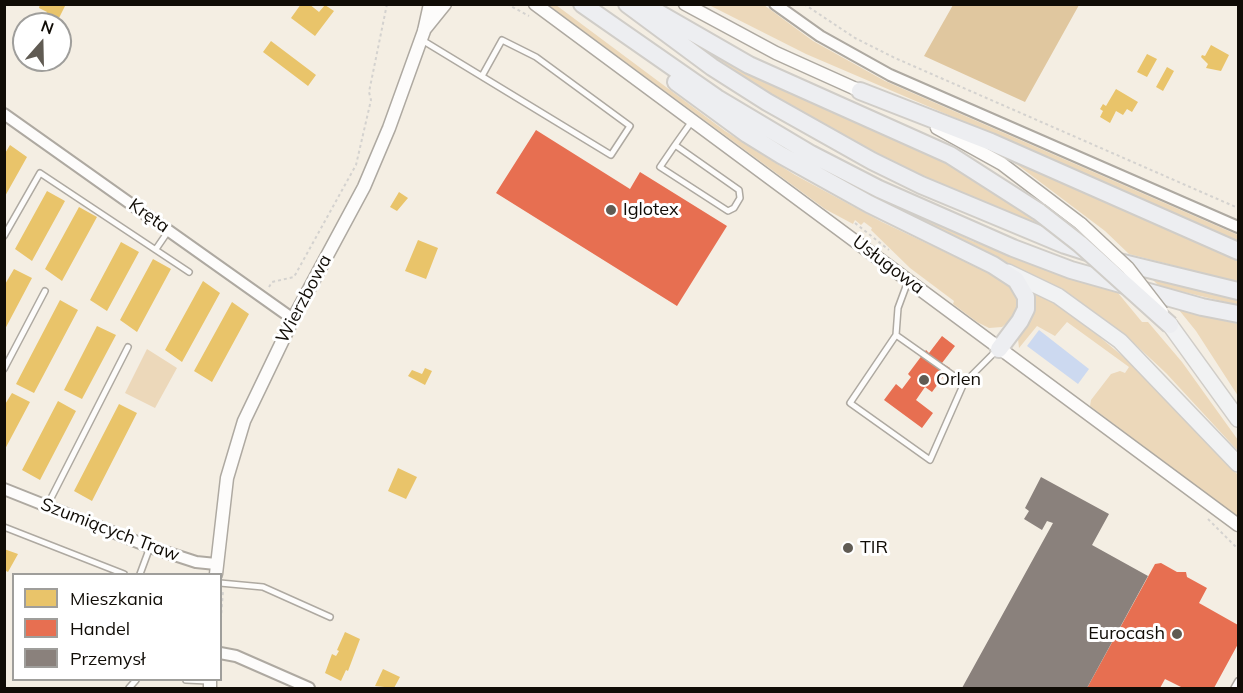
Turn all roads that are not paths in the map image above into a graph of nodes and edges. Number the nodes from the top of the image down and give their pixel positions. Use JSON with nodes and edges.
{"nodes":[{"id":1,"x":430,"y":4,"type":"edge"},
{"id":2,"x":445,"y":4,"type":"edge"},
{"id":3,"x":582,"y":4,"type":"edge"},
{"id":4,"x":627,"y":4,"type":"edge"},
{"id":5,"x":643,"y":4,"type":"edge"},
{"id":6,"x":685,"y":4,"type":"edge"},
{"id":7,"x":775,"y":4,"type":"edge"},
{"id":8,"x":535,"y":5,"type":"edge"},
{"id":9,"x":619,"y":31,"type":"junction"},
{"id":10,"x":422,"y":35,"type":"junction"},
{"id":11,"x":482,"y":76,"type":"junction"},
{"id":12,"x":860,"y":91,"type":"junction"},
{"id":13,"x":4,"y":114,"type":"edge"},
{"id":14,"x":693,"y":120,"type":"junction"},
{"id":15,"x":675,"y":145,"type":"junction"},
{"id":16,"x":1239,"y":227,"type":"edge"},
{"id":17,"x":169,"y":230,"type":"junction"},
{"id":18,"x":4,"y":236,"type":"edge"},
{"id":19,"x":156,"y":249,"type":"junction"},
{"id":20,"x":1239,"y":251,"type":"edge"},
{"id":21,"x":993,"y":266,"type":"junction"},
{"id":22,"x":189,"y":272,"type":"dead end"},
{"id":23,"x":908,"y":281,"type":"junction"},
{"id":24,"x":45,"y":291,"type":"dead end"},
{"id":25,"x":1239,"y":291,"type":"edge"},
{"id":26,"x":1239,"y":314,"type":"edge"},
{"id":27,"x":293,"y":319,"type":"junction"},
{"id":28,"x":1170,"y":325,"type":"junction"},
{"id":29,"x":896,"y":335,"type":"junction"},
{"id":30,"x":128,"y":347,"type":"dead end"},
{"id":31,"x":999,"y":349,"type":"junction"},
{"id":32,"x":4,"y":369,"type":"edge"},
{"id":33,"x":964,"y":383,"type":"junction"},
{"id":34,"x":1239,"y":419,"type":"edge"},
{"id":35,"x":1239,"y":464,"type":"edge"},
{"id":36,"x":5,"y":492,"type":"edge"},
{"id":37,"x":47,"y":507,"type":"junction"},
{"id":38,"x":1239,"y":525,"type":"edge"},
{"id":39,"x":4,"y":527,"type":"edge"},
{"id":40,"x":150,"y":547,"type":"junction"},
{"id":41,"x":121,"y":573,"type":"edge"},
{"id":42,"x":140,"y":573,"type":"edge"},
{"id":43,"x":214,"y":573,"type":"edge"},
{"id":44,"x":219,"y":573,"type":"edge"},
{"id":45,"x":222,"y":577,"type":"edge"},
{"id":46,"x":330,"y":617,"type":"dead end"},
{"id":47,"x":222,"y":653,"type":"edge"},
{"id":48,"x":194,"y":681,"type":"edge"},
{"id":49,"x":1239,"y":681,"type":"edge"},
{"id":50,"x":210,"y":683,"type":"edge"},
{"id":51,"x":309,"y":688,"type":"edge"},
{"id":52,"x":1234,"y":688,"type":"edge"}],
"edges":[{"from":1,"to":10,"type":"street","name":"Wierzbowa"},
{"from":2,"to":10,"type":"street","name":"Wierzbowa"},
{"from":3,"to":9,"type":"highway"},
{"from":4,"to":25,"type":"highway"},
{"from":5,"to":28,"type":"highway","bridge":true},
{"from":6,"to":12,"type":"street"},
{"from":7,"to":16,"type":"street"},
{"from":8,"to":14,"type":"street","name":"Usługowa"},
{"from":9,"to":21,"type":"highway"},
{"from":9,"to":26,"type":"highway"},
{"from":10,"to":11,"type":"lane"},
{"from":10,"to":27,"type":"street","name":"Wierzbowa"},
{"from":11,"to":11,"type":"lane"},
{"from":12,"to":20,"type":"highway"},
{"from":12,"to":28,"type":"street","bridge":true},
{"from":13,"to":17,"type":"street","name":"Kręta"},
{"from":14,"to":15,"type":"lane"},
{"from":14,"to":23,"type":"street","name":"Usługowa"},
{"from":15,"to":15,"type":"lane"},
{"from":17,"to":19,"type":"lane"},
{"from":17,"to":27,"type":"street","name":"Kręta"},
{"from":18,"to":19,"type":"lane"},
{"from":19,"to":22,"type":"lane"},
{"from":21,"to":31,"type":"highway"},
{"from":21,"to":35,"type":"main road"},
{"from":23,"to":29,"type":"lane"},
{"from":23,"to":31,"type":"street","name":"Usługowa"},
{"from":24,"to":32,"type":"lane"},
{"from":27,"to":44,"type":"street","name":"Wierzbowa"},
{"from":28,"to":34,"type":"main road"},
{"from":29,"to":33,"type":"lane"},
{"from":29,"to":33,"type":"lane"},
{"from":30,"to":37,"type":"lane"},
{"from":31,"to":33,"type":"lane"},
{"from":31,"to":38,"type":"street","name":"Usługowa"},
{"from":36,"to":37,"type":"street","name":"Szumiących Traw"},
{"from":37,"to":40,"type":"street","name":"Szumiących Traw"},
{"from":39,"to":41,"type":"lane"},
{"from":40,"to":42,"type":"lane"},
{"from":40,"to":43,"type":"street","name":"Szumiących Traw"},
{"from":45,"to":46,"type":"lane"},
{"from":47,"to":51,"type":"street"},
{"from":48,"to":50,"type":"lane"},
{"from":49,"to":52,"type":"lane"}]}
